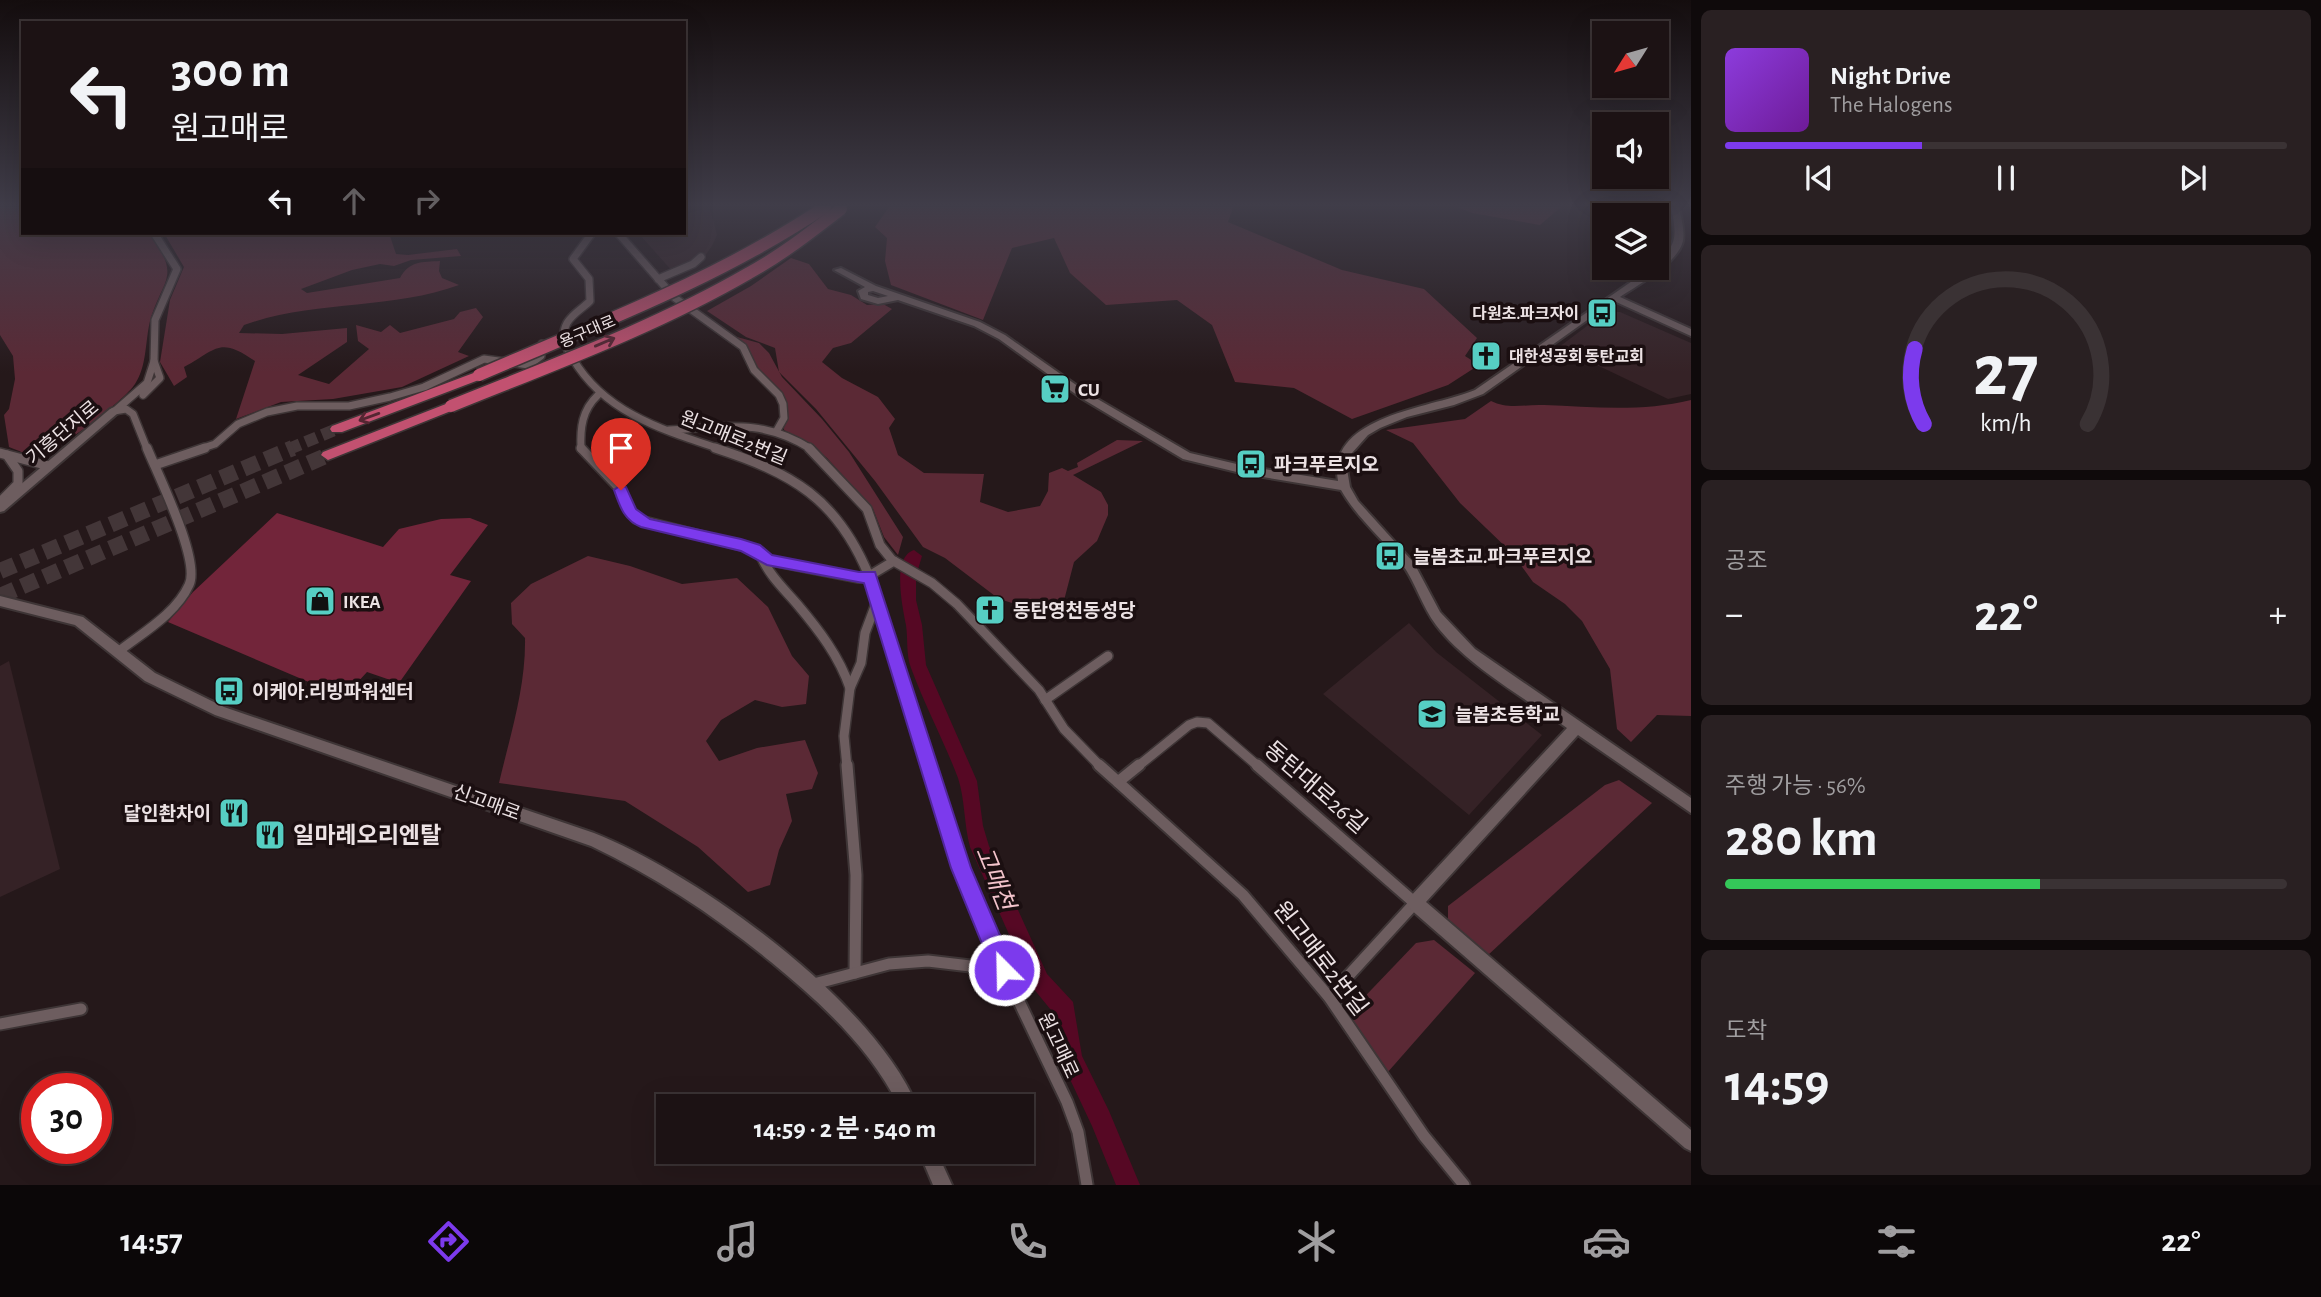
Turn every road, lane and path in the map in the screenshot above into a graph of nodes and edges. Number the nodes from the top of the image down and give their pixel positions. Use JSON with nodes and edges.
{"nodes":[{"id":1,"x":175,"y":262,"type":"edge"},
{"id":2,"x":576,"y":262,"type":"edge"},
{"id":3,"x":643,"y":262,"type":"edge"},
{"id":4,"x":695,"y":262,"type":"edge"},
{"id":5,"x":736,"y":262,"type":"edge"},
{"id":6,"x":765,"y":262,"type":"edge"},
{"id":7,"x":838,"y":270,"type":"dead end"},
{"id":8,"x":658,"y":279,"type":"junction"},
{"id":9,"x":1639,"y":280,"type":"edge"},
{"id":10,"x":1614,"y":298,"type":"junction"},
{"id":11,"x":1691,"y":333,"type":"edge"},
{"id":12,"x":564,"y":341,"type":"junction"},
{"id":13,"x":154,"y":361,"type":"junction"},
{"id":14,"x":143,"y":395,"type":"junction"},
{"id":15,"x":598,"y":395,"type":"junction"},
{"id":16,"x":114,"y":411,"type":"junction"},
{"id":17,"x":133,"y":414,"type":"junction"},
{"id":18,"x":337,"y":429,"type":"tunnel mouth"},
{"id":19,"x":669,"y":430,"type":"junction"},
{"id":20,"x":776,"y":432,"type":"junction"},
{"id":21,"x":3,"y":454,"type":"edge"},
{"id":22,"x":328,"y":454,"type":"tunnel mouth"},
{"id":23,"x":155,"y":465,"type":"junction"},
{"id":24,"x":49,"y":466,"type":"junction"},
{"id":25,"x":1343,"y":486,"type":"junction"},
{"id":26,"x":0,"y":502,"type":"edge"},
{"id":27,"x":0,"y":508,"type":"edge"},
{"id":28,"x":761,"y":556,"type":"junction"},
{"id":29,"x":896,"y":562,"type":"junction"},
{"id":30,"x":869,"y":576,"type":"junction"},
{"id":31,"x":878,"y":599,"type":"junction"},
{"id":32,"x":0,"y":601,"type":"edge"},
{"id":33,"x":118,"y":652,"type":"junction"},
{"id":34,"x":1108,"y":656,"type":"dead end"},
{"id":35,"x":850,"y":688,"type":"junction"},
{"id":36,"x":1045,"y":700,"type":"junction"},
{"id":37,"x":1577,"y":727,"type":"junction"},
{"id":38,"x":1118,"y":782,"type":"junction"},
{"id":39,"x":1691,"y":806,"type":"edge"},
{"id":40,"x":1416,"y":903,"type":"junction"},
{"id":41,"x":1004,"y":970,"type":"junction"},
{"id":42,"x":855,"y":972,"type":"junction"},
{"id":43,"x":810,"y":985,"type":"junction"},
{"id":44,"x":1329,"y":998,"type":"junction"},
{"id":45,"x":80,"y":1009,"type":"dead end"},
{"id":46,"x":0,"y":1024,"type":"edge"},
{"id":47,"x":902,"y":1094,"type":"edge"},
{"id":48,"x":1690,"y":1137,"type":"edge"},
{"id":49,"x":933,"y":1164,"type":"edge"},
{"id":50,"x":943,"y":1185,"type":"edge"},
{"id":51,"x":1087,"y":1185,"type":"edge"},
{"id":52,"x":1464,"y":1185,"type":"edge"}],
"edges":[{"from":1,"to":13,"type":"street"},
{"from":2,"to":12,"type":"street"},
{"from":3,"to":8,"type":"street"},
{"from":4,"to":8,"type":"street"},
{"from":5,"to":18,"type":"highway","name":"용구대로","one_way":true,"bridge":true},
{"from":22,"to":6,"type":"highway","name":"용구대로","one_way":true,"bridge":true},
{"from":7,"to":25,"type":"street"},
{"from":8,"to":20,"type":"street"},
{"from":9,"to":10,"type":"street"},
{"from":10,"to":11,"type":"street"},
{"from":10,"to":25,"type":"street"},
{"from":12,"to":15,"type":"street"},
{"from":12,"to":23,"type":"street"},
{"from":13,"to":14,"type":"street"},
{"from":13,"to":16,"type":"street"},
{"from":14,"to":16,"type":"street"},
{"from":14,"to":17,"type":"street"},
{"from":15,"to":19,"type":"street","name":"원고매로2번길"},
{"from":15,"to":28,"type":"street"},
{"from":16,"to":17,"type":"street"},
{"from":16,"to":24,"type":"street","name":"기흥단지로"},
{"from":17,"to":23,"type":"street"},
{"from":19,"to":20,"type":"street"},
{"from":19,"to":30,"type":"street","name":"원고매로2번길"},
{"from":20,"to":29,"type":"street"},
{"from":21,"to":24,"type":"street"},
{"from":21,"to":26,"type":"street"},
{"from":23,"to":33,"type":"street"},
{"from":24,"to":27,"type":"street","name":"기흥단지로"},
{"from":25,"to":37,"type":"street"},
{"from":28,"to":30,"type":"street"},
{"from":28,"to":35,"type":"street"},
{"from":29,"to":30,"type":"street"},
{"from":29,"to":36,"type":"street"},
{"from":30,"to":31,"type":"street","name":"원고매로"},
{"from":31,"to":35,"type":"street"},
{"from":31,"to":41,"type":"street","name":"원고매로"},
{"from":32,"to":33,"type":"street","name":"신고매로"},
{"from":33,"to":43,"type":"street","name":"신고매로"},
{"from":34,"to":36,"type":"street"},
{"from":35,"to":42,"type":"street"},
{"from":36,"to":38,"type":"street"},
{"from":37,"to":39,"type":"street"},
{"from":37,"to":40,"type":"street"},
{"from":38,"to":40,"type":"street","name":"동탄대로26길"},
{"from":38,"to":44,"type":"street","name":"원고매로2번길"},
{"from":40,"to":44,"type":"street"},
{"from":40,"to":48,"type":"street","name":"동탄대로26길"},
{"from":41,"to":42,"type":"street"},
{"from":41,"to":51,"type":"street","name":"원고매로"},
{"from":42,"to":43,"type":"street"},
{"from":43,"to":47,"type":"street","name":"신고매로"},
{"from":44,"to":52,"type":"street","name":"원고매로2번길"},
{"from":45,"to":46,"type":"street"},
{"from":49,"to":50,"type":"street"}]}
